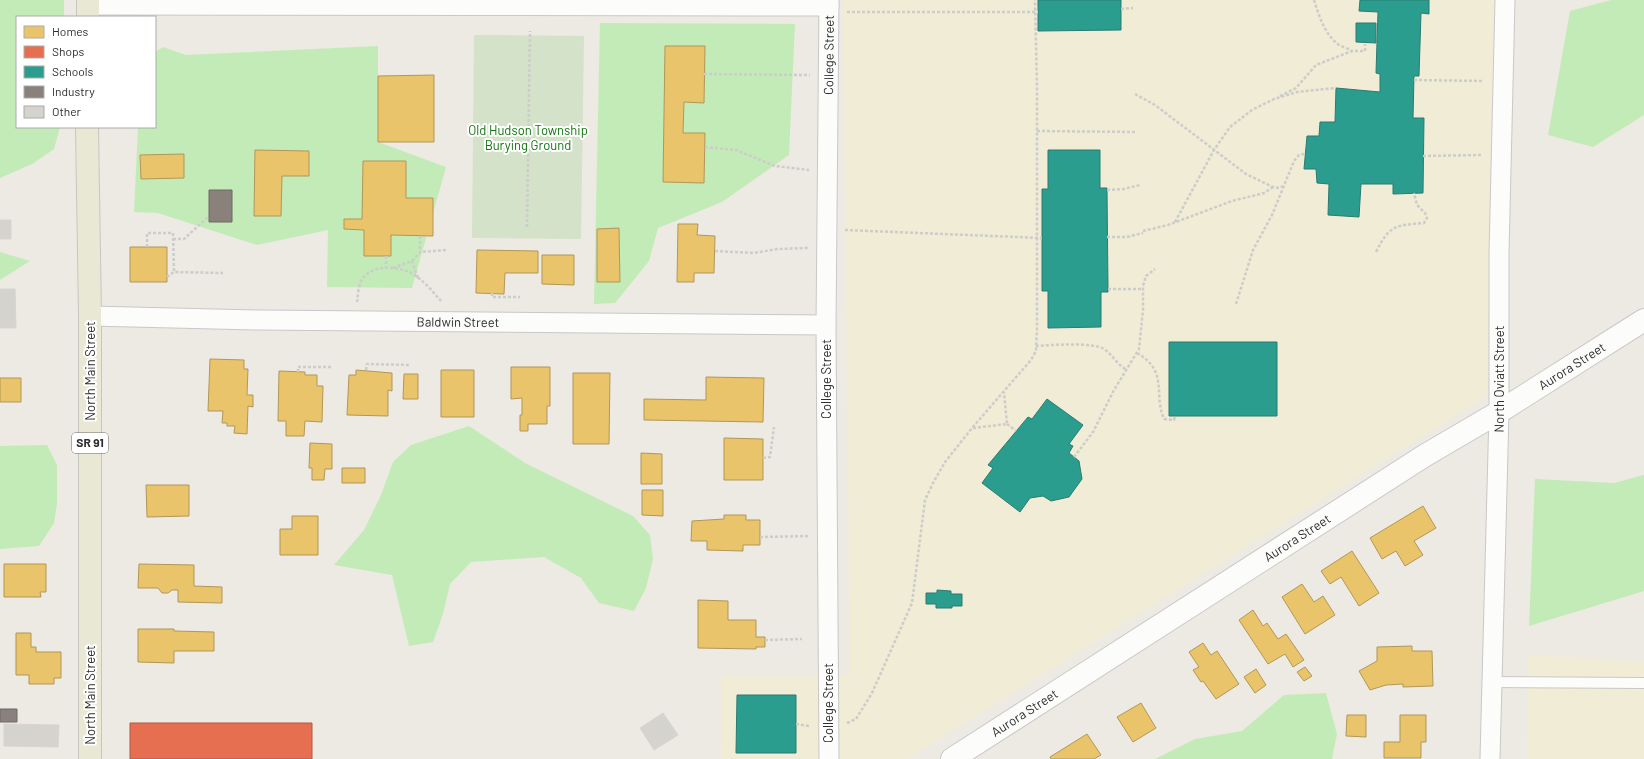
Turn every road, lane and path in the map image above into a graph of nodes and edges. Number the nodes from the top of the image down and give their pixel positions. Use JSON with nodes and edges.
{"nodes":[{"id":1,"x":1035,"y":0,"type":"edge"},
{"id":2,"x":1314,"y":0,"type":"edge"},
{"id":3,"x":1505,"y":0,"type":"edge"},
{"id":4,"x":829,"y":6,"type":"edge"},
{"id":5,"x":88,"y":7,"type":"edge"},
{"id":6,"x":1121,"y":8,"type":"dead end"},
{"id":7,"x":1133,"y":8,"type":"dead end"},
{"id":8,"x":1034,"y":12,"type":"junction"},
{"id":9,"x":1038,"y":12,"type":"dead end"},
{"id":10,"x":530,"y":31,"type":"dead end"},
{"id":11,"x":1365,"y":44,"type":"dead end"},
{"id":12,"x":1352,"y":51,"type":"junction"},
{"id":13,"x":704,"y":74,"type":"dead end"},
{"id":14,"x":828,"y":76,"type":"junction"},
{"id":15,"x":1414,"y":80,"type":"dead end"},
{"id":16,"x":1502,"y":81,"type":"junction"},
{"id":17,"x":1336,"y":88,"type":"dead end"},
{"id":18,"x":1136,"y":94,"type":"dead end"},
{"id":19,"x":1274,"y":100,"type":"junction"},
{"id":20,"x":87,"y":128,"type":"edge"},
{"id":21,"x":1037,"y":131,"type":"junction"},
{"id":22,"x":1136,"y":132,"type":"dead end"},
{"id":23,"x":705,"y":147,"type":"dead end"},
{"id":24,"x":1214,"y":150,"type":"junction"},
{"id":25,"x":1305,"y":154,"type":"dead end"},
{"id":26,"x":1500,"y":154,"type":"junction"},
{"id":27,"x":1423,"y":156,"type":"dead end"},
{"id":28,"x":827,"y":170,"type":"junction"},
{"id":29,"x":1140,"y":185,"type":"dead end"},
{"id":30,"x":1284,"y":186,"type":"junction"},
{"id":31,"x":1272,"y":187,"type":"junction"},
{"id":32,"x":1107,"y":190,"type":"dead end"},
{"id":33,"x":1414,"y":193,"type":"dead end"},
{"id":34,"x":209,"y":216,"type":"dead end"},
{"id":35,"x":1175,"y":222,"type":"junction"},
{"id":36,"x":527,"y":227,"type":"dead end"},
{"id":37,"x":827,"y":229,"type":"junction"},
{"id":38,"x":420,"y":236,"type":"dead end"},
{"id":39,"x":1107,"y":237,"type":"dead end"},
{"id":40,"x":1036,"y":238,"type":"junction"},
{"id":41,"x":1042,"y":238,"type":"dead end"},
{"id":42,"x":173,"y":239,"type":"junction"},
{"id":43,"x":146,"y":246,"type":"dead end"},
{"id":44,"x":826,"y":249,"type":"junction"},
{"id":45,"x":447,"y":250,"type":"dead end"},
{"id":46,"x":715,"y":251,"type":"dead end"},
{"id":47,"x":420,"y":252,"type":"junction"},
{"id":48,"x":1376,"y":252,"type":"dead end"},
{"id":49,"x":386,"y":256,"type":"dead end"},
{"id":50,"x":412,"y":261,"type":"junction"},
{"id":51,"x":386,"y":268,"type":"junction"},
{"id":52,"x":392,"y":268,"type":"junction"},
{"id":53,"x":1155,"y":269,"type":"dead end"},
{"id":54,"x":174,"y":272,"type":"junction"},
{"id":55,"x":223,"y":273,"type":"dead end"},
{"id":56,"x":167,"y":277,"type":"dead end"},
{"id":57,"x":418,"y":278,"type":"junction"},
{"id":58,"x":1108,"y":289,"type":"dead end"},
{"id":59,"x":1144,"y":289,"type":"junction"},
{"id":60,"x":492,"y":293,"type":"dead end"},
{"id":61,"x":520,"y":297,"type":"dead end"},
{"id":62,"x":442,"y":302,"type":"dead end"},
{"id":63,"x":1236,"y":304,"type":"dead end"},
{"id":64,"x":90,"y":316,"type":"junction"},
{"id":65,"x":1644,"y":320,"type":"edge"},
{"id":66,"x":359,"y":321,"type":"junction"},
{"id":67,"x":826,"y":325,"type":"junction"},
{"id":68,"x":1036,"y":346,"type":"junction"},
{"id":69,"x":1137,"y":353,"type":"junction"},
{"id":70,"x":411,"y":364,"type":"dead end"},
{"id":71,"x":332,"y":367,"type":"dead end"},
{"id":72,"x":366,"y":370,"type":"dead end"},
{"id":73,"x":1127,"y":370,"type":"junction"},
{"id":74,"x":298,"y":372,"type":"dead end"},
{"id":75,"x":1004,"y":392,"type":"junction"},
{"id":76,"x":1499,"y":412,"type":"junction"},
{"id":77,"x":1176,"y":416,"type":"dead end"},
{"id":78,"x":1007,"y":424,"type":"junction"},
{"id":79,"x":774,"y":428,"type":"dead end"},
{"id":80,"x":972,"y":428,"type":"junction"},
{"id":81,"x":1016,"y":431,"type":"dead end"},
{"id":82,"x":1074,"y":457,"type":"dead end"},
{"id":83,"x":763,"y":458,"type":"dead end"},
{"id":84,"x":827,"y":536,"type":"junction"},
{"id":85,"x":760,"y":537,"type":"dead end"},
{"id":86,"x":802,"y":639,"type":"dead end"},
{"id":87,"x":765,"y":640,"type":"dead end"},
{"id":88,"x":1491,"y":682,"type":"junction"},
{"id":89,"x":1644,"y":683,"type":"edge"},
{"id":90,"x":796,"y":724,"type":"dead end"},
{"id":91,"x":828,"y":728,"type":"junction"},
{"id":92,"x":90,"y":759,"type":"edge"},
{"id":93,"x":829,"y":759,"type":"edge"},
{"id":94,"x":952,"y":759,"type":"edge"},
{"id":95,"x":1490,"y":759,"type":"edge"}],
"edges":[{"from":1,"to":8,"type":"path"},
{"from":2,"to":12,"type":"path"},
{"from":3,"to":16,"type":"street","name":"North Oviatt Street"},
{"from":4,"to":5,"type":"street"},
{"from":4,"to":8,"type":"path"},
{"from":4,"to":14,"type":"street","name":"College Street"},
{"from":6,"to":7,"type":"path"},
{"from":8,"to":9,"type":"path"},
{"from":8,"to":21,"type":"path"},
{"from":10,"to":36,"type":"path"},
{"from":11,"to":12,"type":"path"},
{"from":12,"to":19,"type":"path"},
{"from":13,"to":14,"type":"path"},
{"from":14,"to":28,"type":"street","name":"College Street"},
{"from":15,"to":16,"type":"path"},
{"from":16,"to":26,"type":"street","name":"North Oviatt Street"},
{"from":17,"to":19,"type":"path"},
{"from":18,"to":24,"type":"path"},
{"from":19,"to":24,"type":"path"},
{"from":20,"to":64,"type":"main road","name":"North Main Street","number":"SR 91"},
{"from":21,"to":22,"type":"path"},
{"from":21,"to":40,"type":"path"},
{"from":23,"to":28,"type":"path"},
{"from":24,"to":31,"type":"path"},
{"from":24,"to":35,"type":"path"},
{"from":25,"to":30,"type":"path"},
{"from":26,"to":27,"type":"path"},
{"from":26,"to":76,"type":"street","name":"North Oviatt Street"},
{"from":28,"to":37,"type":"street","name":"College Street"},
{"from":29,"to":32,"type":"path"},
{"from":30,"to":31,"type":"path"},
{"from":30,"to":63,"type":"path"},
{"from":31,"to":35,"type":"path"},
{"from":33,"to":48,"type":"path"},
{"from":34,"to":42,"type":"path"},
{"from":35,"to":39,"type":"path"},
{"from":37,"to":40,"type":"path"},
{"from":37,"to":44,"type":"street","name":"College Street"},
{"from":38,"to":47,"type":"path"},
{"from":40,"to":41,"type":"path"},
{"from":40,"to":68,"type":"path"},
{"from":42,"to":43,"type":"path"},
{"from":42,"to":54,"type":"path"},
{"from":44,"to":46,"type":"path"},
{"from":44,"to":67,"type":"street","name":"College Street"},
{"from":45,"to":47,"type":"path"},
{"from":47,"to":50,"type":"path"},
{"from":49,"to":51,"type":"path"},
{"from":50,"to":52,"type":"path"},
{"from":50,"to":57,"type":"path"},
{"from":51,"to":52,"type":"path"},
{"from":51,"to":66,"type":"path"},
{"from":52,"to":57,"type":"path"},
{"from":53,"to":59,"type":"path"},
{"from":54,"to":55,"type":"path"},
{"from":54,"to":56,"type":"path"},
{"from":57,"to":62,"type":"path"},
{"from":58,"to":59,"type":"path"},
{"from":59,"to":69,"type":"path"},
{"from":60,"to":61,"type":"path"},
{"from":64,"to":66,"type":"street","name":"Baldwin Street"},
{"from":64,"to":92,"type":"main road","name":"North Main Street","number":"SR 91"},
{"from":65,"to":76,"type":"street","name":"Aurora Street"},
{"from":66,"to":67,"type":"street","name":"Baldwin Street"},
{"from":67,"to":84,"type":"street","name":"College Street"},
{"from":68,"to":73,"type":"path"},
{"from":68,"to":75,"type":"path"},
{"from":69,"to":73,"type":"path"},
{"from":69,"to":77,"type":"path"},
{"from":70,"to":72,"type":"path"},
{"from":71,"to":74,"type":"path"},
{"from":73,"to":82,"type":"path"},
{"from":75,"to":78,"type":"path"},
{"from":75,"to":80,"type":"path"},
{"from":76,"to":88,"type":"street","name":"North Oviatt Street"},
{"from":76,"to":94,"type":"street","name":"Aurora Street"},
{"from":78,"to":80,"type":"path"},
{"from":78,"to":81,"type":"path"},
{"from":79,"to":83,"type":"path"},
{"from":80,"to":91,"type":"path"},
{"from":84,"to":85,"type":"path"},
{"from":84,"to":91,"type":"street","name":"College Street"},
{"from":86,"to":87,"type":"path"},
{"from":88,"to":89,"type":"lane"},
{"from":88,"to":95,"type":"street","name":"North Oviatt Street"},
{"from":90,"to":91,"type":"path"},
{"from":91,"to":93,"type":"street","name":"College Street"}]}
